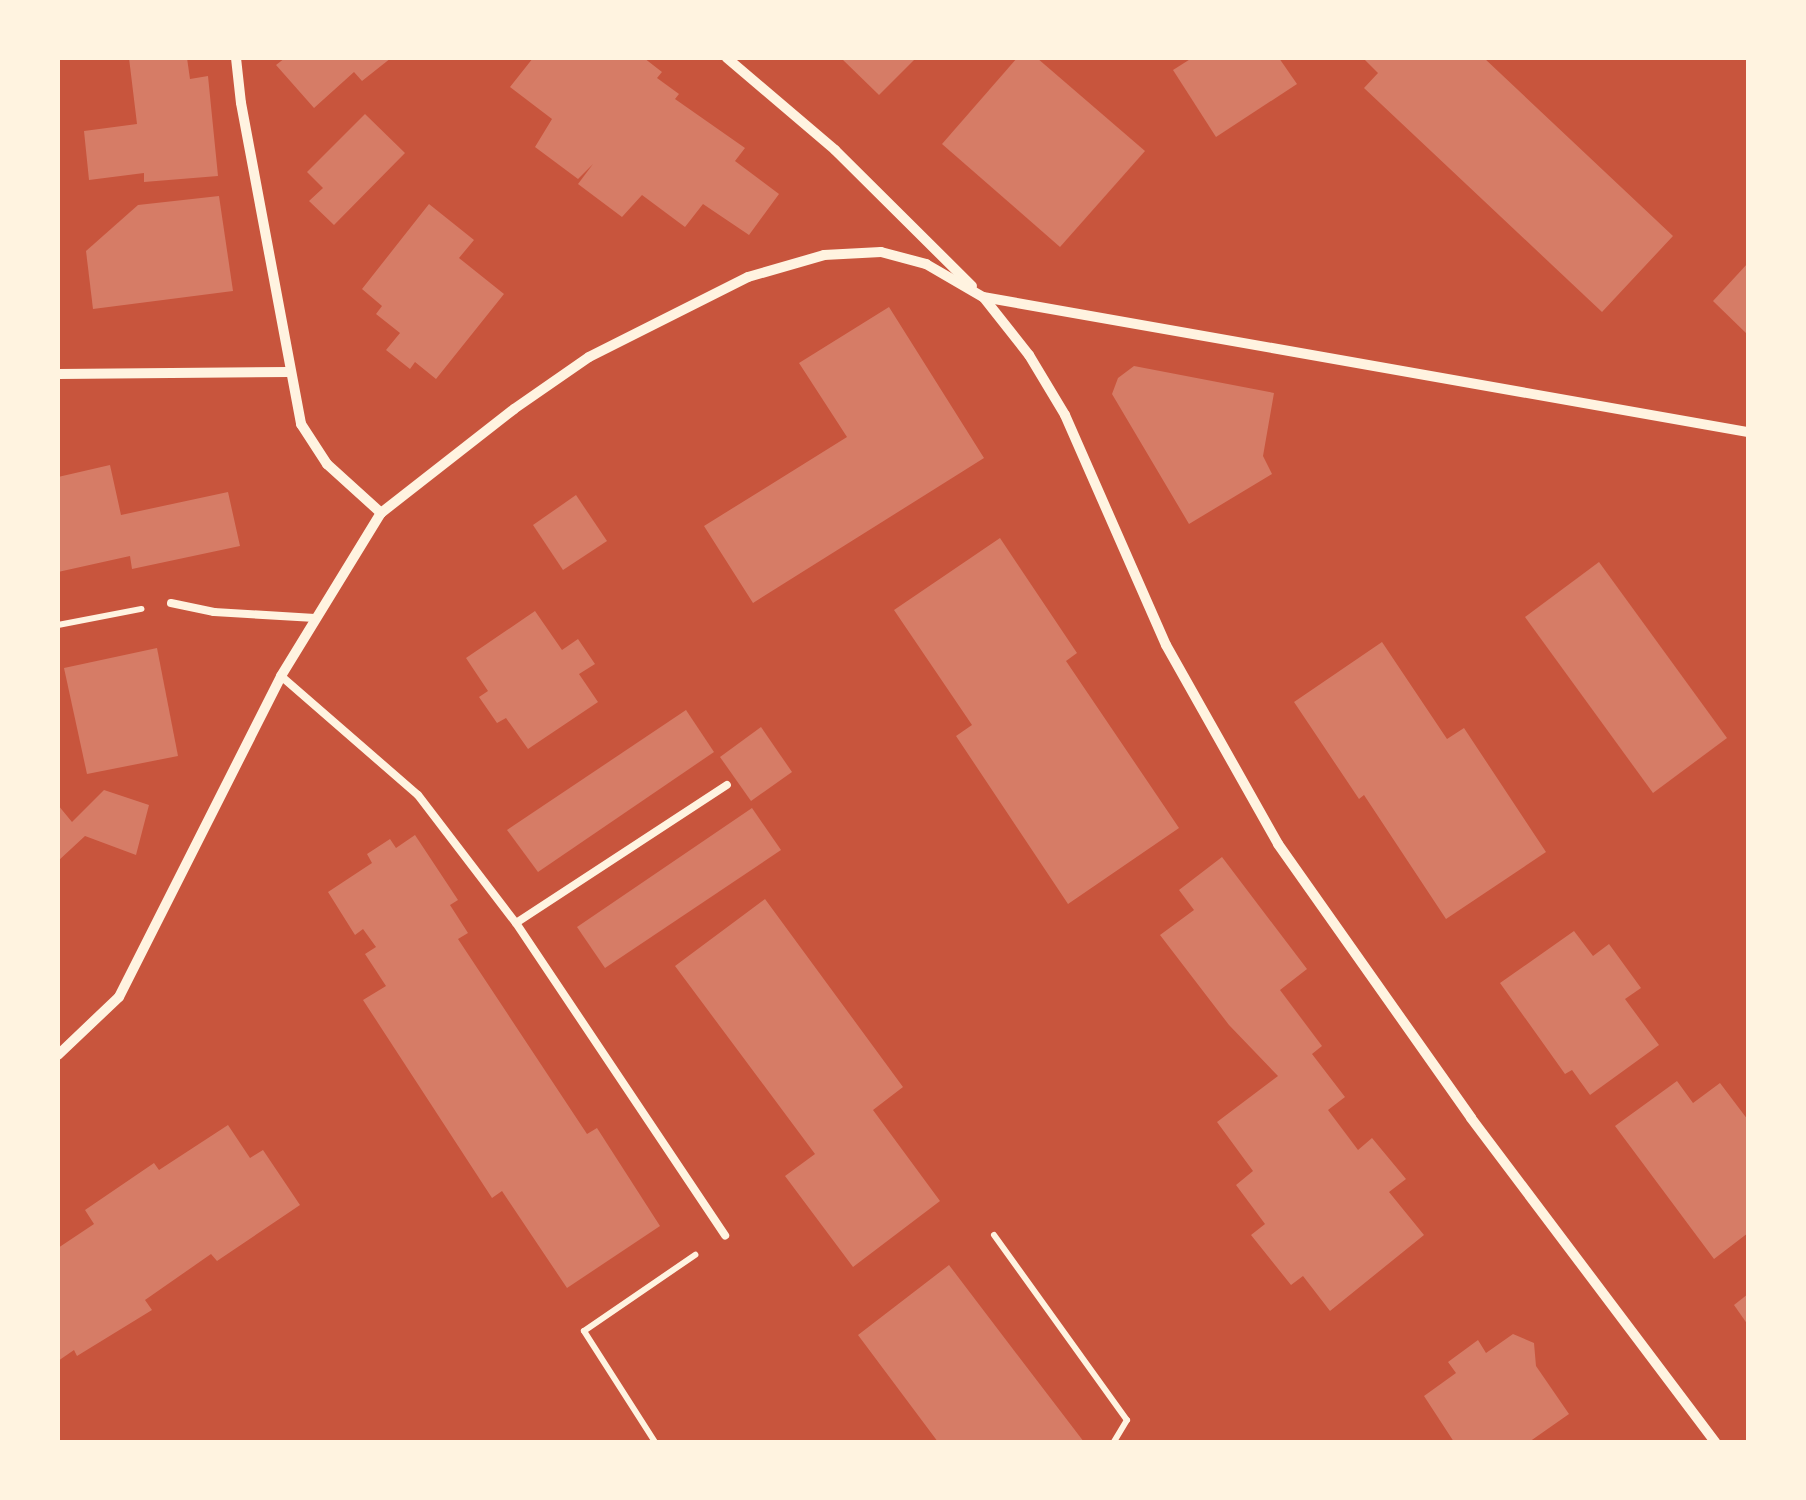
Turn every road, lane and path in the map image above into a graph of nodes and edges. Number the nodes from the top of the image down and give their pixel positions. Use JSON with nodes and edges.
{"nodes":[{"id":1,"x":236,"y":58,"type":"edge"},
{"id":2,"x":727,"y":58,"type":"edge"},
{"id":3,"x":983,"y":297,"type":"junction"},
{"id":4,"x":290,"y":372,"type":"junction"},
{"id":5,"x":58,"y":374,"type":"edge"},
{"id":6,"x":1748,"y":432,"type":"edge"},
{"id":7,"x":381,"y":513,"type":"junction"},
{"id":8,"x":171,"y":603,"type":"joint"},
{"id":9,"x":315,"y":618,"type":"junction"},
{"id":10,"x":58,"y":625,"type":"edge"},
{"id":11,"x":281,"y":676,"type":"junction"},
{"id":12,"x":727,"y":785,"type":"dead end"},
{"id":13,"x":516,"y":923,"type":"junction"},
{"id":14,"x":58,"y":1055,"type":"edge"},
{"id":15,"x":725,"y":1235,"type":"joint"},
{"id":16,"x":994,"y":1235,"type":"dead end"},
{"id":17,"x":655,"y":1442,"type":"edge"},
{"id":18,"x":1114,"y":1442,"type":"edge"},
{"id":19,"x":1715,"y":1442,"type":"edge"}],
"edges":[{"from":1,"to":4,"type":"street"},
{"from":2,"to":3,"type":"street"},
{"from":3,"to":6,"type":"street"},
{"from":3,"to":7,"type":"street"},
{"from":3,"to":19,"type":"street"},
{"from":4,"to":5,"type":"street"},
{"from":4,"to":7,"type":"street"},
{"from":7,"to":9,"type":"street"},
{"from":8,"to":9,"type":"lane"},
{"from":8,"to":10,"type":"path"},
{"from":9,"to":11,"type":"street"},
{"from":11,"to":13,"type":"lane"},
{"from":11,"to":14,"type":"street"},
{"from":12,"to":13,"type":"lane"},
{"from":13,"to":15,"type":"lane"},
{"from":15,"to":17,"type":"path"},
{"from":16,"to":18,"type":"path"}]}
